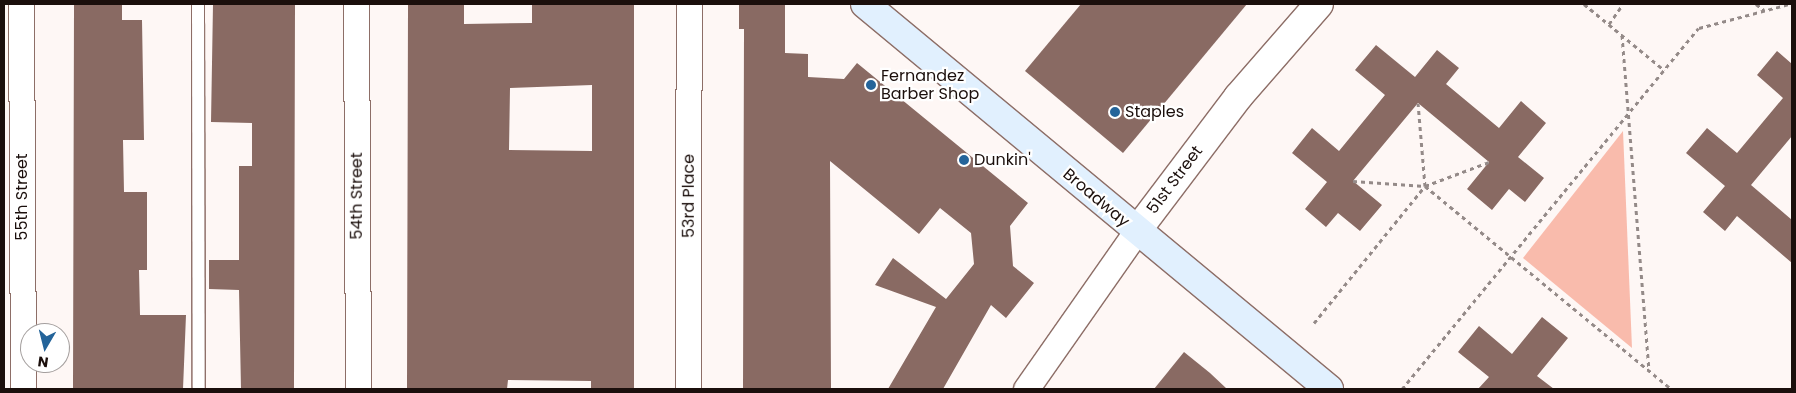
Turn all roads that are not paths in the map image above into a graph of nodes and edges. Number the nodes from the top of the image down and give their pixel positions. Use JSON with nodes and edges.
{"nodes":[{"id":1,"x":21,"y":4,"type":"edge"},
{"id":2,"x":198,"y":4,"type":"edge"},
{"id":3,"x":356,"y":4,"type":"edge"},
{"id":4,"x":690,"y":4,"type":"edge"},
{"id":5,"x":865,"y":4,"type":"edge"},
{"id":6,"x":1319,"y":4,"type":"edge"},
{"id":7,"x":1136,"y":232,"type":"junction"},
{"id":8,"x":23,"y":389,"type":"edge"},
{"id":9,"x":199,"y":389,"type":"edge"},
{"id":10,"x":358,"y":389,"type":"edge"},
{"id":11,"x":688,"y":389,"type":"edge"},
{"id":12,"x":1026,"y":389,"type":"edge"},
{"id":13,"x":1329,"y":389,"type":"edge"}],
"edges":[{"from":1,"to":8,"type":"street","name":"55th Street"},
{"from":2,"to":9,"type":"lane"},
{"from":3,"to":10,"type":"street","name":"54th Street"},
{"from":4,"to":11,"type":"street","name":"53rd Place"},
{"from":5,"to":7,"type":"main road","name":"Broadway"},
{"from":6,"to":7,"type":"street","name":"51st Street"},
{"from":7,"to":12,"type":"street","name":"51st Street"},
{"from":7,"to":13,"type":"main road","name":"Broadway"}]}
